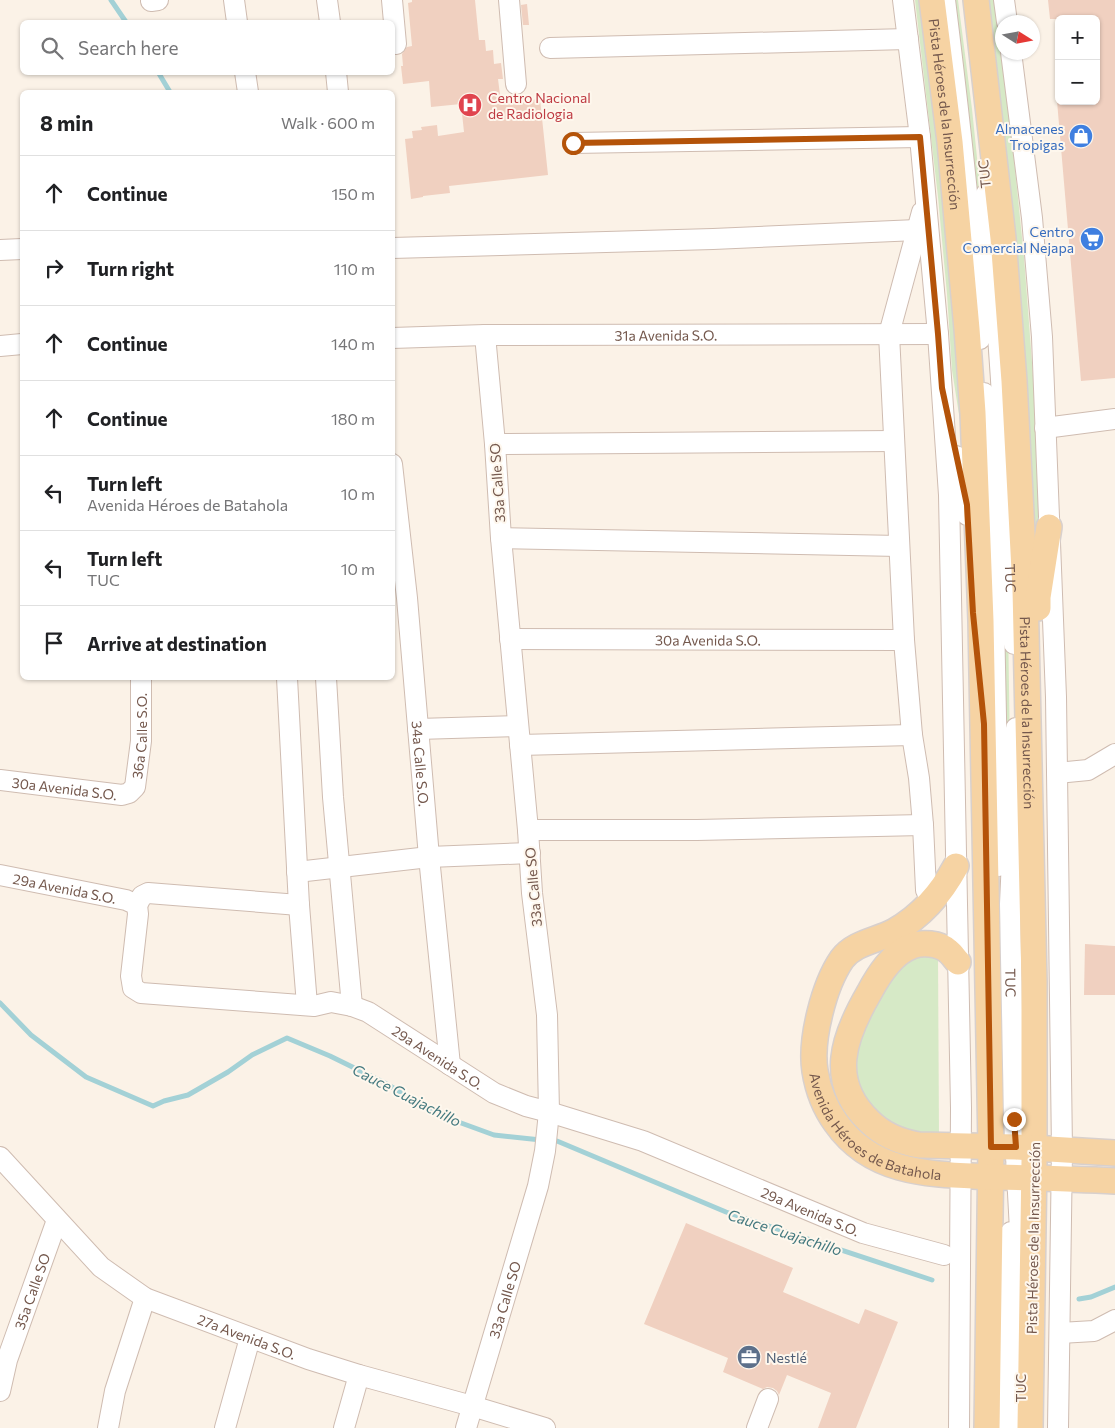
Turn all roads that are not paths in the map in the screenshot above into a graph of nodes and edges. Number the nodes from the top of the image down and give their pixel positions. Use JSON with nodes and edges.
{"nodes":[{"id":1,"x":234,"y":0,"type":"edge"},
{"id":2,"x":327,"y":0,"type":"edge"},
{"id":3,"x":392,"y":0,"type":"edge"},
{"id":4,"x":508,"y":0,"type":"edge"},
{"id":5,"x":903,"y":0,"type":"edge"},
{"id":6,"x":932,"y":0,"type":"edge"},
{"id":7,"x":945,"y":0,"type":"edge"},
{"id":8,"x":964,"y":0,"type":"edge"},
{"id":9,"x":976,"y":0,"type":"edge"},
{"id":10,"x":1004,"y":0,"type":"edge"},
{"id":11,"x":1006,"y":15,"type":"edge"},
{"id":12,"x":237,"y":20,"type":"edge"},
{"id":13,"x":330,"y":20,"type":"edge"},
{"id":14,"x":394,"y":20,"type":"edge"},
{"id":15,"x":395,"y":33,"type":"edge"},
{"id":16,"x":908,"y":39,"type":"junction"},
{"id":17,"x":396,"y":44,"type":"dead end"},
{"id":18,"x":550,"y":48,"type":"dead end"},
{"id":19,"x":1012,"y":60,"type":"edge"},
{"id":20,"x":245,"y":75,"type":"edge"},
{"id":21,"x":336,"y":75,"type":"edge"},
{"id":22,"x":516,"y":84,"type":"dead end"},
{"id":23,"x":248,"y":90,"type":"edge"},
{"id":24,"x":338,"y":90,"type":"edge"},
{"id":25,"x":920,"y":137,"type":"junction"},
{"id":26,"x":573,"y":143,"type":"dead end"},
{"id":27,"x":925,"y":204,"type":"junction"},
{"id":28,"x":916,"y":230,"type":"junction"},
{"id":29,"x":399,"y":248,"type":"edge"},
{"id":30,"x":20,"y":249,"type":"edge"},
{"id":31,"x":0,"y":250,"type":"edge"},
{"id":32,"x":889,"y":334,"type":"junction"},
{"id":33,"x":938,"y":334,"type":"junction"},
{"id":34,"x":485,"y":335,"type":"junction"},
{"id":35,"x":395,"y":338,"type":"edge"},
{"id":36,"x":20,"y":344,"type":"edge"},
{"id":37,"x":0,"y":346,"type":"edge"},
{"id":38,"x":942,"y":388,"type":"junction"},
{"id":39,"x":1115,"y":419,"type":"edge"},
{"id":40,"x":1045,"y":428,"type":"junction"},
{"id":41,"x":894,"y":441,"type":"junction"},
{"id":42,"x":495,"y":444,"type":"junction"},
{"id":43,"x":395,"y":515,"type":"edge"},
{"id":44,"x":1049,"y":527,"type":"junction"},
{"id":45,"x":501,"y":538,"type":"junction"},
{"id":46,"x":899,"y":546,"type":"junction"},
{"id":47,"x":400,"y":599,"type":"edge"},
{"id":48,"x":510,"y":639,"type":"junction"},
{"id":49,"x":904,"y":640,"type":"junction"},
{"id":50,"x":141,"y":680,"type":"edge"},
{"id":51,"x":287,"y":680,"type":"edge"},
{"id":52,"x":326,"y":680,"type":"edge"},
{"id":53,"x":984,"y":724,"type":"junction"},
{"id":54,"x":418,"y":729,"type":"junction"},
{"id":55,"x":519,"y":735,"type":"junction"},
{"id":56,"x":912,"y":735,"type":"junction"},
{"id":57,"x":1115,"y":754,"type":"edge"},
{"id":58,"x":1057,"y":773,"type":"junction"},
{"id":59,"x":0,"y":780,"type":"edge"},
{"id":60,"x":129,"y":793,"type":"joint"},
{"id":61,"x":1031,"y":812,"type":"junction"},
{"id":62,"x":923,"y":825,"type":"junction"},
{"id":63,"x":528,"y":830,"type":"junction"},
{"id":64,"x":530,"y":853,"type":"junction"},
{"id":65,"x":429,"y":857,"type":"junction"},
{"id":66,"x":340,"y":866,"type":"junction"},
{"id":67,"x":956,"y":866,"type":"junction"},
{"id":68,"x":297,"y":872,"type":"junction"},
{"id":69,"x":0,"y":875,"type":"edge"},
{"id":70,"x":931,"y":900,"type":"junction"},
{"id":71,"x":299,"y":905,"type":"junction"},
{"id":72,"x":137,"y":906,"type":"junction"},
{"id":73,"x":871,"y":959,"type":"junction"},
{"id":74,"x":958,"y":962,"type":"junction"},
{"id":75,"x":308,"y":1005,"type":"junction"},
{"id":76,"x":352,"y":1006,"type":"junction"},
{"id":77,"x":450,"y":1065,"type":"junction"},
{"id":78,"x":548,"y":1118,"type":"junction"},
{"id":79,"x":1062,"y":1150,"type":"junction"},
{"id":80,"x":1115,"y":1153,"type":"edge"},
{"id":81,"x":0,"y":1158,"type":"edge"},
{"id":82,"x":961,"y":1160,"type":"junction"},
{"id":83,"x":1012,"y":1162,"type":"junction"},
{"id":84,"x":1068,"y":1179,"type":"junction"},
{"id":85,"x":1115,"y":1181,"type":"edge"},
{"id":86,"x":57,"y":1220,"type":"junction"},
{"id":87,"x":944,"y":1255,"type":"dead end"},
{"id":88,"x":145,"y":1298,"type":"junction"},
{"id":89,"x":1114,"y":1322,"type":"edge"},
{"id":90,"x":1060,"y":1333,"type":"junction"},
{"id":91,"x":250,"y":1338,"type":"junction"},
{"id":92,"x":359,"y":1375,"type":"junction"},
{"id":93,"x":0,"y":1391,"type":"edge"},
{"id":94,"x":768,"y":1399,"type":"dead end"},
{"id":95,"x":472,"y":1406,"type":"junction"},
{"id":96,"x":108,"y":1428,"type":"edge"},
{"id":97,"x":224,"y":1428,"type":"edge"},
{"id":98,"x":344,"y":1428,"type":"edge"},
{"id":99,"x":466,"y":1428,"type":"edge"},
{"id":100,"x":545,"y":1428,"type":"edge"},
{"id":101,"x":758,"y":1428,"type":"edge"},
{"id":102,"x":959,"y":1428,"type":"edge"},
{"id":103,"x":987,"y":1428,"type":"edge"},
{"id":104,"x":1009,"y":1428,"type":"edge"},
{"id":105,"x":1020,"y":1428,"type":"edge"},
{"id":106,"x":1030,"y":1428,"type":"edge"},
{"id":107,"x":1058,"y":1428,"type":"edge"}],
"edges":[{"from":1,"to":12,"type":"street"},
{"from":2,"to":13,"type":"street"},
{"from":3,"to":14,"type":"street"},
{"from":4,"to":22,"type":"street"},
{"from":5,"to":16,"type":"street","name":"Pista Héroes de la Insurrección"},
{"from":6,"to":53,"type":"main road","name":"Pista Héroes de la Insurrección"},
{"from":7,"to":83,"type":"street","name":"TUC"},
{"from":8,"to":83,"type":"street","name":"TUC"},
{"from":9,"to":61,"type":"main road","name":"Pista Héroes de la Insurrección"},
{"from":10,"to":11,"type":"street"},
{"from":15,"to":17,"type":"street"},
{"from":16,"to":18,"type":"street"},
{"from":16,"to":25,"type":"street","name":"Pista Héroes de la Insurrección"},
{"from":19,"to":40,"type":"street","name":"Pista Héroes de la Insurrección"},
{"from":20,"to":23,"type":"street"},
{"from":21,"to":24,"type":"street"},
{"from":25,"to":26,"type":"street"},
{"from":25,"to":27,"type":"street","name":"Pista Héroes de la Insurrección"},
{"from":27,"to":28,"type":"street"},
{"from":27,"to":33,"type":"street","name":"Pista Héroes de la Insurrección"},
{"from":28,"to":29,"type":"street"},
{"from":28,"to":32,"type":"street"},
{"from":30,"to":31,"type":"street"},
{"from":32,"to":33,"type":"street","name":"31a Avenida S.O."},
{"from":32,"to":34,"type":"street","name":"31a Avenida S.O."},
{"from":32,"to":41,"type":"street"},
{"from":33,"to":38,"type":"street","name":"Pista Héroes de la Insurrección"},
{"from":34,"to":35,"type":"street","name":"31a Avenida S.O."},
{"from":34,"to":42,"type":"street","name":"33a Calle SO"},
{"from":36,"to":37,"type":"street"},
{"from":38,"to":53,"type":"street"},
{"from":38,"to":67,"type":"street","name":"Pista Héroes de la Insurrección"},
{"from":39,"to":40,"type":"street"},
{"from":40,"to":44,"type":"street","name":"Pista Héroes de la Insurrección"},
{"from":41,"to":42,"type":"street"},
{"from":41,"to":46,"type":"street"},
{"from":42,"to":45,"type":"street","name":"33a Calle SO"},
{"from":43,"to":47,"type":"street","name":"34a Calle S.O."},
{"from":44,"to":58,"type":"street","name":"Pista Héroes de la Insurrección"},
{"from":44,"to":61,"type":"main road"},
{"from":45,"to":46,"type":"street"},
{"from":45,"to":48,"type":"street","name":"33a Calle SO"},
{"from":46,"to":49,"type":"street"},
{"from":47,"to":54,"type":"street","name":"34a Calle S.O."},
{"from":48,"to":49,"type":"street","name":"30a Avenida S.O."},
{"from":48,"to":55,"type":"street","name":"33a Calle SO"},
{"from":49,"to":56,"type":"street"},
{"from":50,"to":60,"type":"street","name":"36a Calle S.O."},
{"from":51,"to":68,"type":"street"},
{"from":52,"to":66,"type":"street"},
{"from":53,"to":83,"type":"main road","name":"Pista Héroes de la Insurrección"},
{"from":54,"to":55,"type":"street"},
{"from":54,"to":65,"type":"street","name":"34a Calle S.O."},
{"from":55,"to":56,"type":"street"},
{"from":55,"to":63,"type":"street","name":"33a Calle SO"},
{"from":56,"to":62,"type":"street"},
{"from":57,"to":58,"type":"street"},
{"from":58,"to":79,"type":"street","name":"Pista Héroes de la Insurrección"},
{"from":59,"to":60,"type":"street","name":"30a Avenida S.O."},
{"from":61,"to":83,"type":"main road","name":"Pista Héroes de la Insurrección"},
{"from":62,"to":63,"type":"street"},
{"from":62,"to":70,"type":"street"},
{"from":63,"to":64,"type":"street","name":"33a Calle SO"},
{"from":64,"to":65,"type":"street"},
{"from":64,"to":78,"type":"street","name":"33a Calle SO"},
{"from":65,"to":66,"type":"street"},
{"from":65,"to":77,"type":"street","name":"34a Calle S.O."},
{"from":66,"to":68,"type":"street"},
{"from":66,"to":76,"type":"street"},
{"from":67,"to":70,"type":"main road"},
{"from":67,"to":74,"type":"street","name":"Pista Héroes de la Insurrección"},
{"from":68,"to":71,"type":"street"},
{"from":69,"to":72,"type":"street","name":"29a Avenida S.O."},
{"from":70,"to":73,"type":"main road"},
{"from":71,"to":72,"type":"street"},
{"from":71,"to":75,"type":"street"},
{"from":72,"to":75,"type":"street","name":"29a Avenida S.O."},
{"from":73,"to":74,"type":"main road","name":"Avenida Héroes de Batahola"},
{"from":73,"to":82,"type":"main road","name":"Avenida Héroes de Batahola"},
{"from":73,"to":82,"type":"main road","name":"Avenida Héroes de Batahola"},
{"from":74,"to":82,"type":"street","name":"Pista Héroes de la Insurrección"},
{"from":75,"to":76,"type":"street","name":"29a Avenida S.O."},
{"from":76,"to":77,"type":"street","name":"29a Avenida S.O."},
{"from":77,"to":78,"type":"street","name":"29a Avenida S.O."},
{"from":78,"to":87,"type":"street","name":"29a Avenida S.O."},
{"from":78,"to":95,"type":"street","name":"33a Calle SO"},
{"from":79,"to":80,"type":"main road","name":"Avenida Héroes de Batahola"},
{"from":79,"to":83,"type":"main road","name":"Avenida Héroes de Batahola"},
{"from":79,"to":84,"type":"street","name":"Pista Héroes de la Insurrección"},
{"from":81,"to":86,"type":"street","name":"27a Avenida S.O."},
{"from":82,"to":83,"type":"main road","name":"Avenida Héroes de Batahola"},
{"from":82,"to":102,"type":"street","name":"Pista Héroes de la Insurrección"},
{"from":83,"to":84,"type":"main road","name":"Avenida Héroes de Batahola"},
{"from":83,"to":103,"type":"main road","name":"Pista Héroes de la Insurrección"},
{"from":83,"to":104,"type":"street","name":"TUC"},
{"from":83,"to":105,"type":"street","name":"TUC"},
{"from":83,"to":106,"type":"main road","name":"Pista Héroes de la Insurrección"},
{"from":84,"to":85,"type":"main road","name":"Avenida Héroes de Batahola"},
{"from":84,"to":90,"type":"street","name":"Pista Héroes de la Insurrección"},
{"from":86,"to":88,"type":"street","name":"27a Avenida S.O."},
{"from":86,"to":93,"type":"street","name":"35a Calle SO"},
{"from":88,"to":91,"type":"street","name":"27a Avenida S.O."},
{"from":88,"to":96,"type":"street"},
{"from":89,"to":90,"type":"street"},
{"from":90,"to":107,"type":"street","name":"Pista Héroes de la Insurrección"},
{"from":91,"to":92,"type":"street","name":"27a Avenida S.O."},
{"from":91,"to":97,"type":"street"},
{"from":92,"to":95,"type":"street","name":"27a Avenida S.O."},
{"from":92,"to":98,"type":"street"},
{"from":94,"to":101,"type":"street"},
{"from":95,"to":99,"type":"street","name":"33a Calle SO"},
{"from":95,"to":100,"type":"street","name":"27a Avenida S.O."}]}
